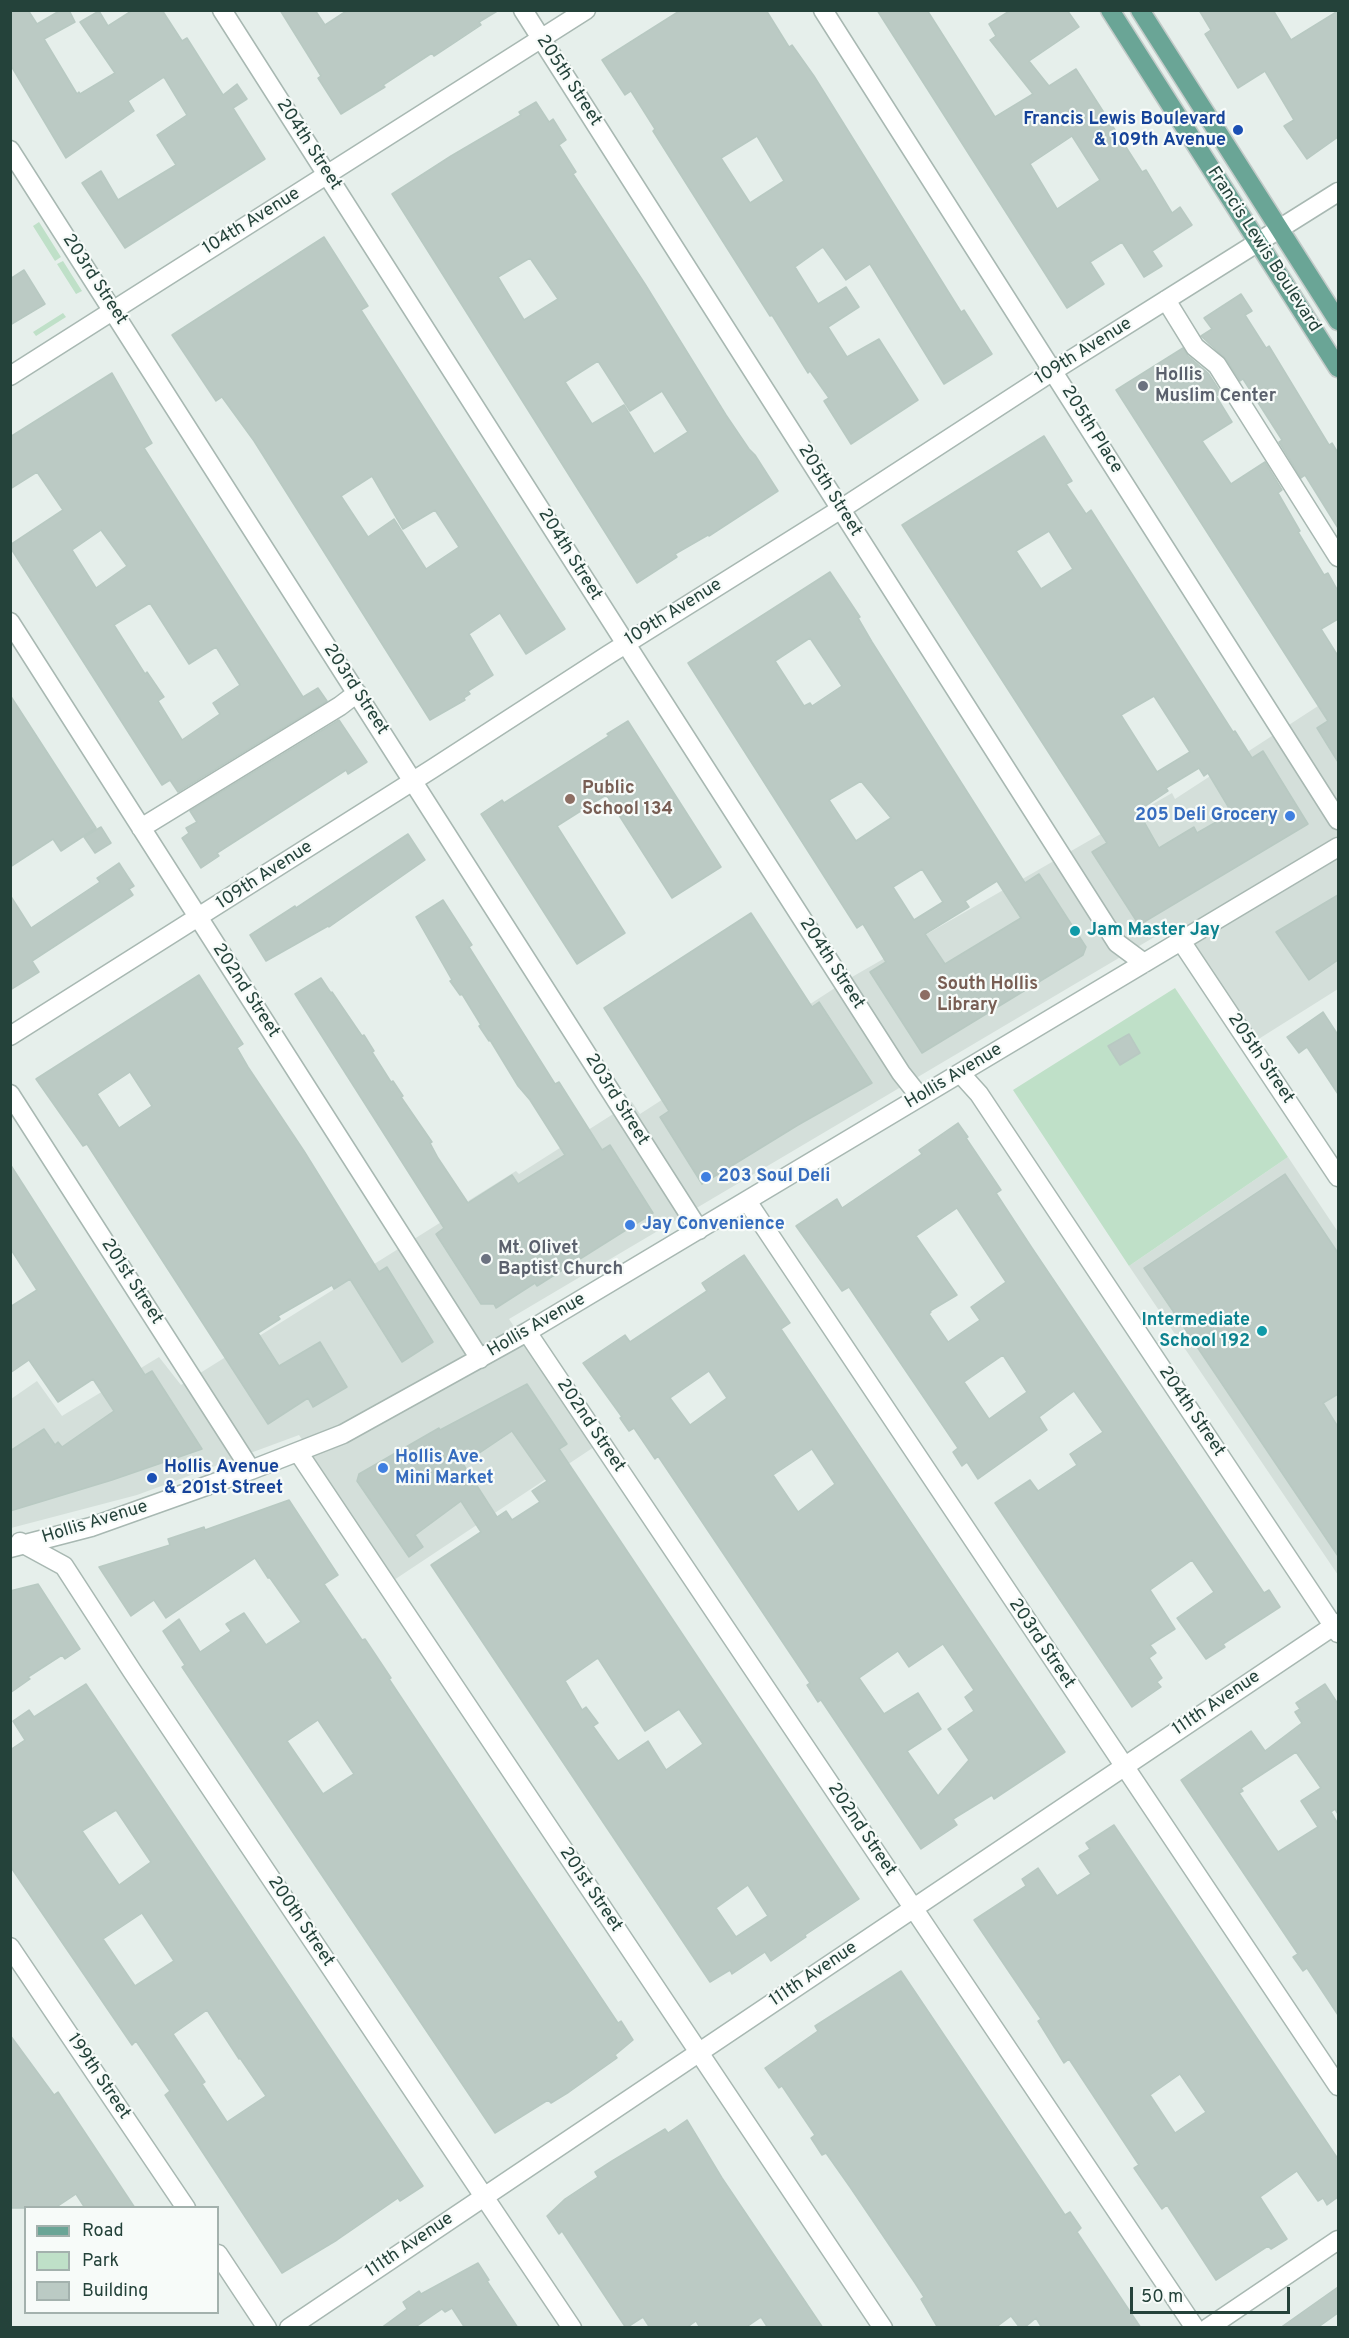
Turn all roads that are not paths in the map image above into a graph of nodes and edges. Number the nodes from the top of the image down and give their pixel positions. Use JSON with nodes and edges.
{"nodes":[{"id":1,"x":222,"y":10,"type":"edge"},
{"id":2,"x":523,"y":10,"type":"edge"},
{"id":3,"x":585,"y":10,"type":"edge"},
{"id":4,"x":823,"y":10,"type":"edge"},
{"id":5,"x":1110,"y":10,"type":"edge"},
{"id":6,"x":1140,"y":10,"type":"edge"},
{"id":7,"x":541,"y":39,"type":"junction"},
{"id":8,"x":10,"y":150,"type":"edge"},
{"id":9,"x":328,"y":175,"type":"junction"},
{"id":10,"x":1338,"y":192,"type":"edge"},
{"id":11,"x":1280,"y":230,"type":"junction"},
{"id":12,"x":1259,"y":243,"type":"junction"},
{"id":13,"x":1166,"y":300,"type":"junction"},
{"id":14,"x":113,"y":309,"type":"junction"},
{"id":15,"x":1338,"y":321,"type":"edge"},
{"id":16,"x":1338,"y":368,"type":"edge"},
{"id":17,"x":1053,"y":371,"type":"junction"},
{"id":18,"x":10,"y":376,"type":"edge"},
{"id":19,"x":841,"y":509,"type":"junction"},
{"id":20,"x":1338,"y":557,"type":"edge"},
{"id":21,"x":10,"y":622,"type":"edge"},
{"id":22,"x":626,"y":644,"type":"junction"},
{"id":23,"x":357,"y":693,"type":"junction"},
{"id":24,"x":414,"y":781,"type":"junction"},
{"id":25,"x":1338,"y":820,"type":"edge"},
{"id":26,"x":141,"y":828,"type":"junction"},
{"id":27,"x":1338,"y":847,"type":"edge"},
{"id":28,"x":198,"y":918,"type":"junction"},
{"id":29,"x":1181,"y":941,"type":"junction"},
{"id":30,"x":1144,"y":963,"type":"junction"},
{"id":31,"x":10,"y":1036,"type":"edge"},
{"id":32,"x":960,"y":1073,"type":"junction"},
{"id":33,"x":10,"y":1094,"type":"edge"},
{"id":34,"x":920,"y":1097,"type":"junction"},
{"id":35,"x":1338,"y":1177,"type":"edge"},
{"id":36,"x":747,"y":1201,"type":"junction"},
{"id":37,"x":699,"y":1230,"type":"junction"},
{"id":38,"x":527,"y":1332,"type":"junction"},
{"id":39,"x":480,"y":1359,"type":"junction"},
{"id":40,"x":298,"y":1452,"type":"junction"},
{"id":41,"x":251,"y":1470,"type":"junction"},
{"id":42,"x":15,"y":1543,"type":"edge"},
{"id":43,"x":1337,"y":1627,"type":"edge"},
{"id":44,"x":1124,"y":1767,"type":"junction"},
{"id":45,"x":913,"y":1908,"type":"junction"},
{"id":46,"x":10,"y":1947,"type":"edge"},
{"id":47,"x":699,"y":2053,"type":"junction"},
{"id":48,"x":1338,"y":2086,"type":"edge"},
{"id":49,"x":484,"y":2197,"type":"junction"},
{"id":50,"x":185,"y":2206,"type":"edge"},
{"id":51,"x":1338,"y":2240,"type":"edge"},
{"id":52,"x":219,"y":2256,"type":"edge"},
{"id":53,"x":267,"y":2328,"type":"edge"},
{"id":54,"x":289,"y":2328,"type":"edge"},
{"id":55,"x":572,"y":2328,"type":"edge"},
{"id":56,"x":883,"y":2328,"type":"edge"},
{"id":57,"x":1195,"y":2328,"type":"edge"},
{"id":58,"x":1208,"y":2328,"type":"edge"}],
"edges":[{"from":1,"to":9,"type":"street","name":"204th Street"},
{"from":2,"to":7,"type":"street","name":"205th Street"},
{"from":3,"to":7,"type":"street","name":"104th Avenue"},
{"from":4,"to":17,"type":"street","name":"205th Place"},
{"from":5,"to":12,"type":"main road","name":"Francis Lewis Boulevard"},
{"from":6,"to":11,"type":"main road","name":"Francis Lewis Boulevard"},
{"from":7,"to":9,"type":"street","name":"104th Avenue"},
{"from":7,"to":19,"type":"street","name":"205th Street"},
{"from":8,"to":14,"type":"street","name":"203rd Street"},
{"from":9,"to":14,"type":"street","name":"104th Avenue"},
{"from":9,"to":22,"type":"street","name":"204th Street"},
{"from":10,"to":11,"type":"street","name":"109th Avenue"},
{"from":11,"to":12,"type":"street","name":"109th Avenue"},
{"from":11,"to":15,"type":"main road","name":"Francis Lewis Boulevard"},
{"from":12,"to":13,"type":"street","name":"109th Avenue"},
{"from":12,"to":16,"type":"main road","name":"Francis Lewis Boulevard"},
{"from":13,"to":17,"type":"street","name":"109th Avenue"},
{"from":13,"to":20,"type":"street"},
{"from":14,"to":18,"type":"street","name":"104th Avenue"},
{"from":14,"to":23,"type":"street","name":"203rd Street"},
{"from":17,"to":19,"type":"street","name":"109th Avenue"},
{"from":17,"to":25,"type":"street","name":"205th Place"},
{"from":19,"to":22,"type":"street","name":"109th Avenue"},
{"from":19,"to":30,"type":"street","name":"205th Street"},
{"from":21,"to":26,"type":"street","name":"202nd Street"},
{"from":22,"to":24,"type":"street","name":"109th Avenue"},
{"from":22,"to":34,"type":"street","name":"204th Street"},
{"from":23,"to":24,"type":"street","name":"203rd Street"},
{"from":23,"to":26,"type":"street"},
{"from":24,"to":28,"type":"street","name":"109th Avenue"},
{"from":24,"to":37,"type":"street","name":"203rd Street"},
{"from":26,"to":28,"type":"street","name":"202nd Street"},
{"from":27,"to":29,"type":"street","name":"Hollis Avenue"},
{"from":28,"to":31,"type":"street","name":"109th Avenue"},
{"from":28,"to":39,"type":"street","name":"202nd Street"},
{"from":29,"to":30,"type":"street","name":"Hollis Avenue"},
{"from":29,"to":35,"type":"street","name":"205th Street"},
{"from":30,"to":32,"type":"street","name":"Hollis Avenue"},
{"from":32,"to":34,"type":"street","name":"Hollis Avenue"},
{"from":32,"to":43,"type":"street","name":"204th Street"},
{"from":33,"to":41,"type":"street","name":"201st Street"},
{"from":34,"to":36,"type":"street","name":"Hollis Avenue"},
{"from":36,"to":37,"type":"street","name":"Hollis Avenue"},
{"from":36,"to":44,"type":"street","name":"203rd Street"},
{"from":37,"to":38,"type":"street","name":"Hollis Avenue"},
{"from":38,"to":39,"type":"street","name":"Hollis Avenue"},
{"from":38,"to":45,"type":"street","name":"202nd Street"},
{"from":39,"to":40,"type":"street","name":"Hollis Avenue"},
{"from":40,"to":41,"type":"street","name":"Hollis Avenue"},
{"from":40,"to":47,"type":"street","name":"201st Street"},
{"from":41,"to":42,"type":"street","name":"Hollis Avenue"},
{"from":42,"to":49,"type":"street","name":"200th Street"},
{"from":43,"to":44,"type":"street","name":"111th Avenue"},
{"from":44,"to":45,"type":"street","name":"111th Avenue"},
{"from":44,"to":48,"type":"street","name":"203rd Street"},
{"from":45,"to":47,"type":"street","name":"111th Avenue"},
{"from":45,"to":57,"type":"street","name":"202nd Street"},
{"from":46,"to":50,"type":"street","name":"199th Street"},
{"from":47,"to":49,"type":"street","name":"111th Avenue"},
{"from":47,"to":56,"type":"street","name":"201st Street"},
{"from":49,"to":54,"type":"street","name":"111th Avenue"},
{"from":49,"to":55,"type":"street","name":"200th Street"},
{"from":51,"to":58,"type":"street"},
{"from":52,"to":53,"type":"street"}]}
